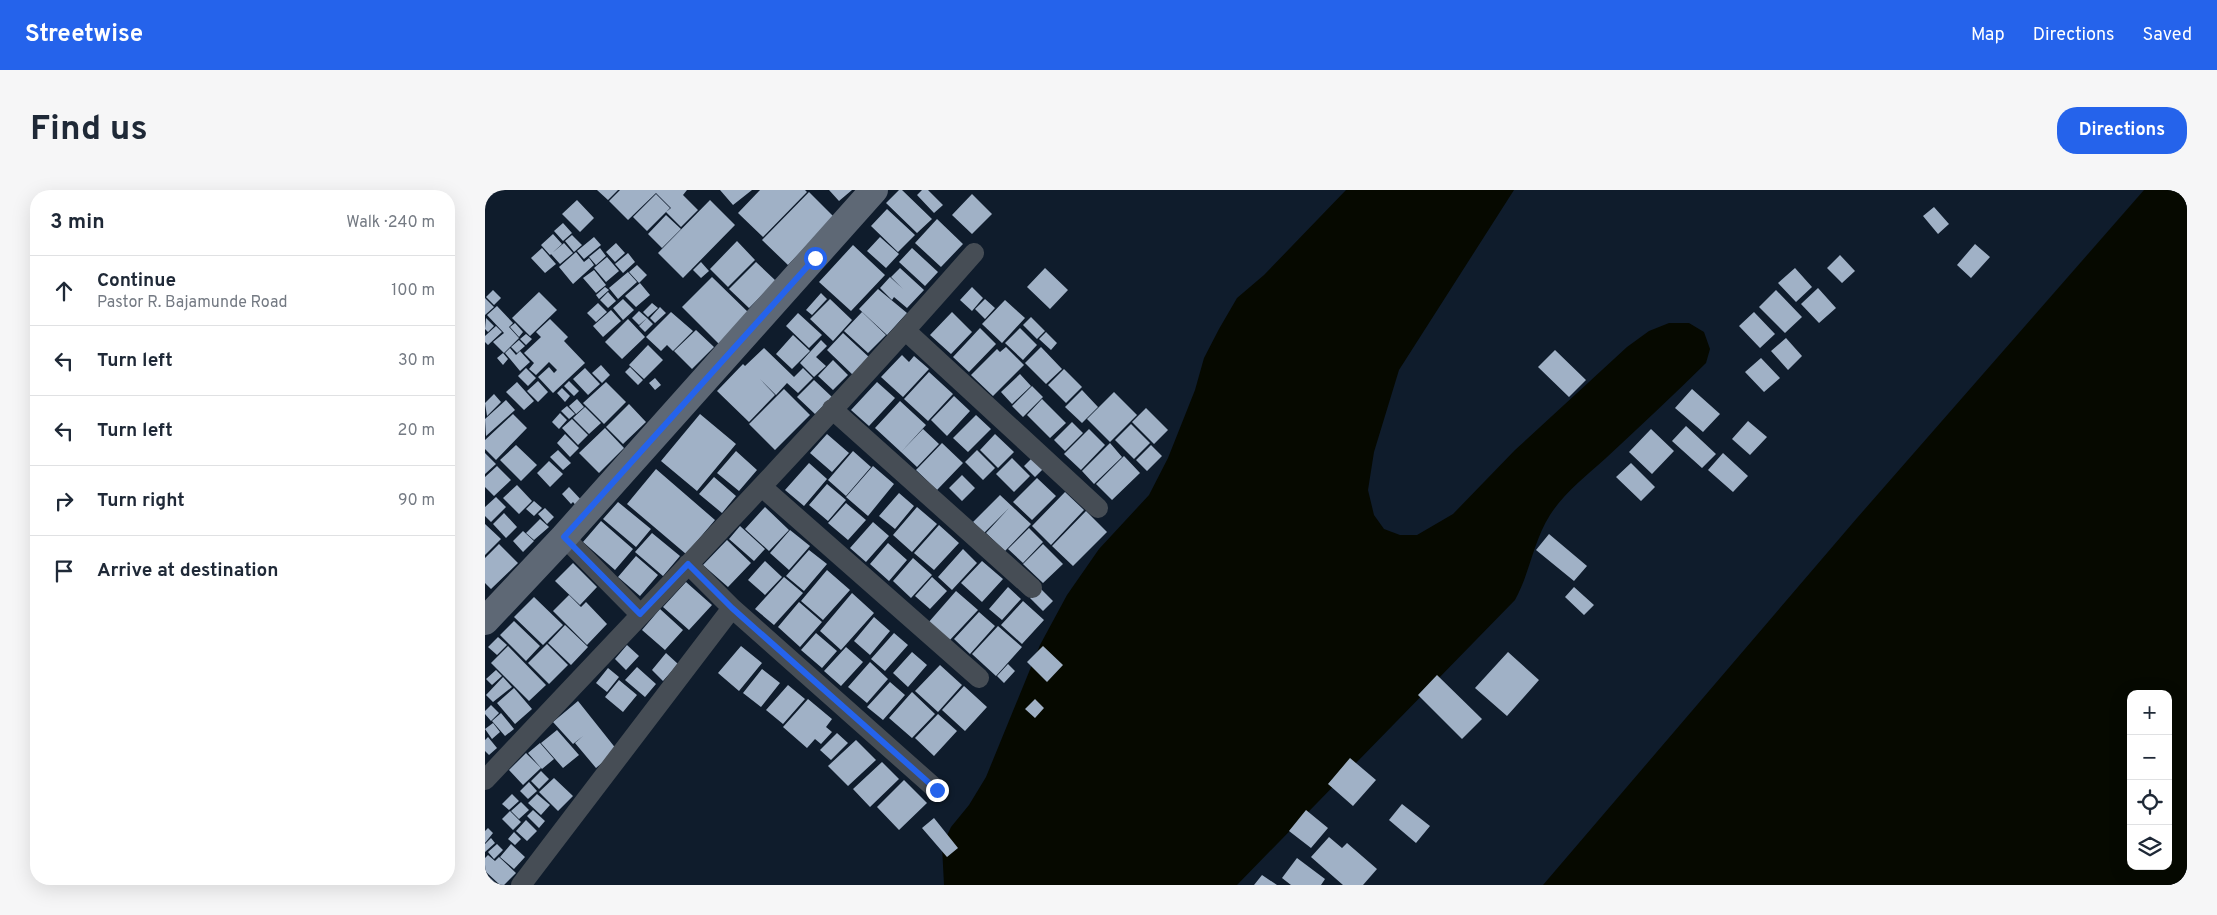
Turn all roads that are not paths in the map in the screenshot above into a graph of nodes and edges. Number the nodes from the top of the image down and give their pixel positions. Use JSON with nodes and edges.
{"nodes":[{"id":1,"x":875,"y":190,"type":"edge"},
{"id":2,"x":973,"y":253,"type":"dead end"},
{"id":3,"x":905,"y":331,"type":"junction"},
{"id":4,"x":832,"y":408,"type":"junction"},
{"id":5,"x":762,"y":488,"type":"junction"},
{"id":6,"x":1098,"y":508,"type":"dead end"},
{"id":7,"x":564,"y":537,"type":"junction"},
{"id":8,"x":688,"y":564,"type":"junction"},
{"id":9,"x":1032,"y":588,"type":"dead end"},
{"id":10,"x":732,"y":608,"type":"junction"},
{"id":11,"x":640,"y":614,"type":"junction"},
{"id":12,"x":485,"y":621,"type":"edge"},
{"id":13,"x":979,"y":678,"type":"dead end"},
{"id":14,"x":485,"y":780,"type":"edge"},
{"id":15,"x":937,"y":790,"type":"dead end"},
{"id":16,"x":521,"y":885,"type":"edge"}],
"edges":[{"from":1,"to":7,"type":"street"},
{"from":2,"to":3,"type":"street"},
{"from":3,"to":4,"type":"street"},
{"from":3,"to":6,"type":"street"},
{"from":4,"to":5,"type":"street"},
{"from":4,"to":9,"type":"street"},
{"from":5,"to":8,"type":"street"},
{"from":5,"to":13,"type":"street"},
{"from":7,"to":11,"type":"street"},
{"from":7,"to":12,"type":"street"},
{"from":8,"to":10,"type":"street"},
{"from":8,"to":11,"type":"street"},
{"from":10,"to":15,"type":"street"},
{"from":10,"to":16,"type":"street"},
{"from":11,"to":14,"type":"street"}]}
